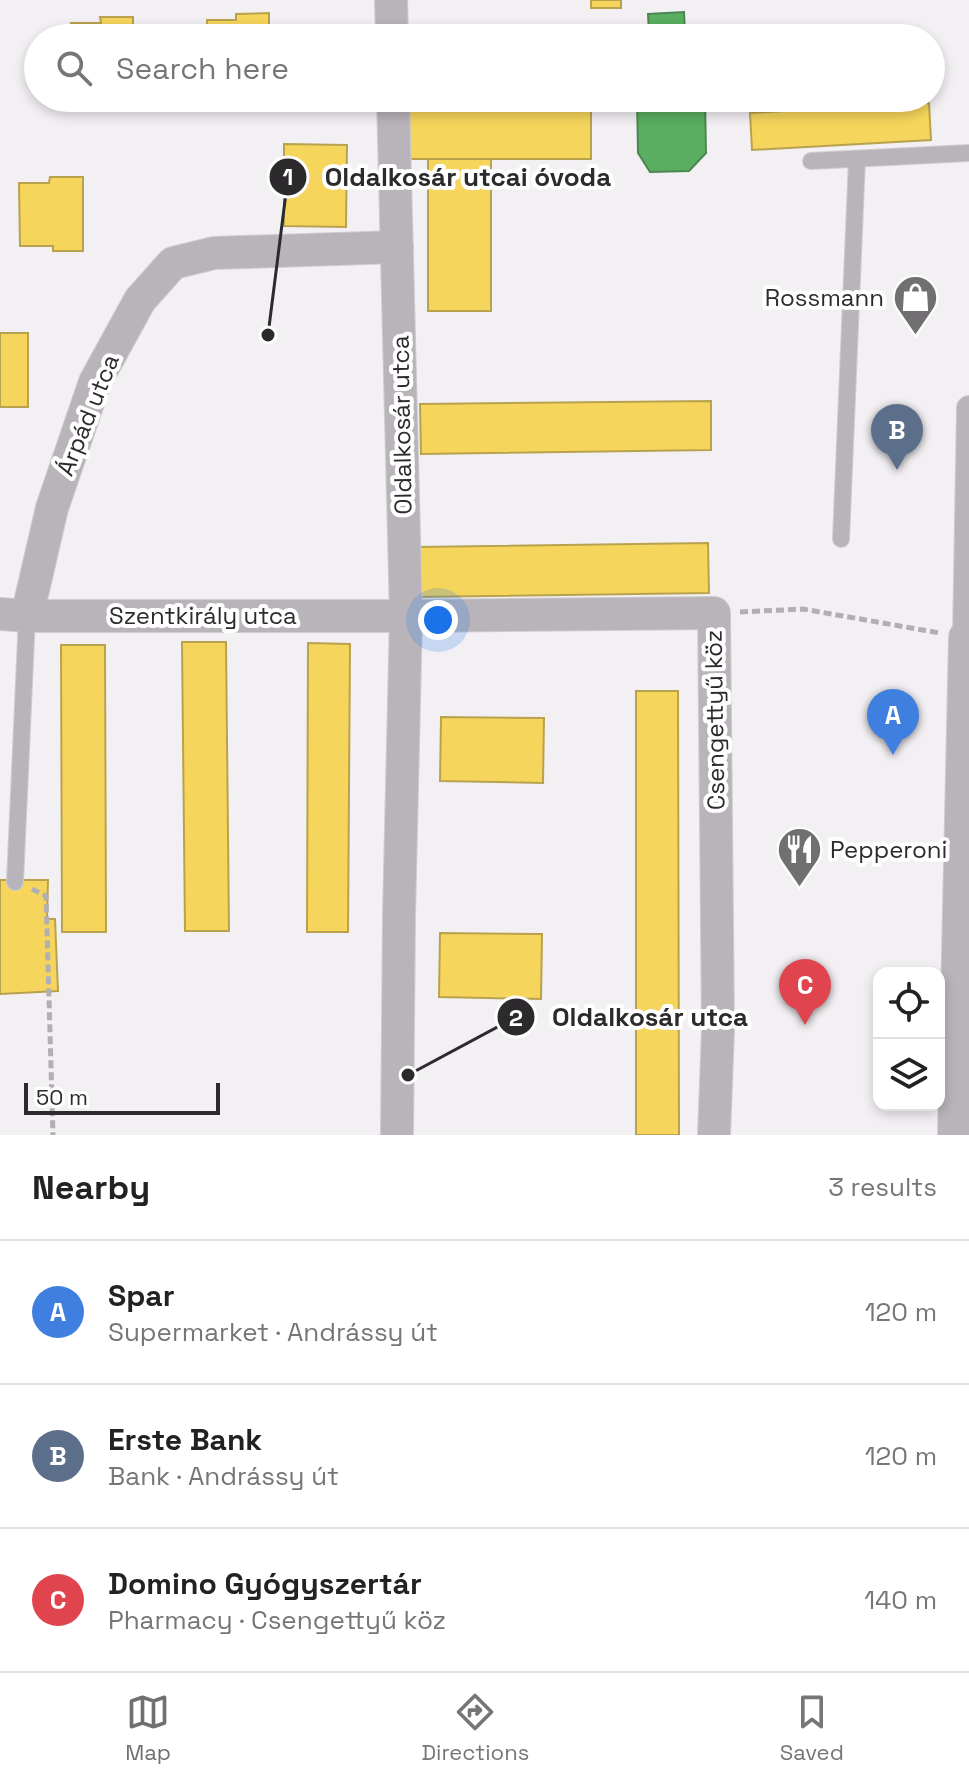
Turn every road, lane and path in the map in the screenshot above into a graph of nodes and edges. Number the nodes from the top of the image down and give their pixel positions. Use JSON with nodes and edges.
{"nodes":[{"id":1,"x":391,"y":0,"type":"edge"},
{"id":2,"x":392,"y":24,"type":"edge"},
{"id":3,"x":393,"y":112,"type":"edge"},
{"id":4,"x":969,"y":153,"type":"edge"},
{"id":5,"x":857,"y":159,"type":"junction"},
{"id":6,"x":811,"y":161,"type":"dead end"},
{"id":7,"x":397,"y":247,"type":"junction"},
{"id":8,"x":969,"y":408,"type":"edge"},
{"id":9,"x":841,"y":539,"type":"dead end"},
{"id":10,"x":714,"y":613,"type":"junction"},
{"id":11,"x":14,"y":615,"type":"edge"},
{"id":12,"x":406,"y":616,"type":"junction"},
{"id":13,"x":967,"y":638,"type":"edge"},
{"id":14,"x":15,"y":882,"type":"joint"},
{"id":15,"x":53,"y":1135,"type":"edge"},
{"id":16,"x":397,"y":1135,"type":"edge"},
{"id":17,"x":714,"y":1135,"type":"edge"},
{"id":18,"x":954,"y":1135,"type":"edge"}],
"edges":[{"from":1,"to":2,"type":"street"},
{"from":3,"to":7,"type":"street","name":"Oldalkosár utca"},
{"from":4,"to":5,"type":"lane"},
{"from":5,"to":6,"type":"lane"},
{"from":5,"to":9,"type":"lane"},
{"from":7,"to":11,"type":"street","name":"Árpád utca"},
{"from":7,"to":12,"type":"street","name":"Oldalkosár utca"},
{"from":8,"to":13,"type":"street"},
{"from":10,"to":12,"type":"street","name":"Csengettyű köz"},
{"from":10,"to":13,"type":"path"},
{"from":10,"to":17,"type":"street","name":"Csengettyű köz"},
{"from":11,"to":12,"type":"street","name":"Szentkirály utca"},
{"from":11,"to":14,"type":"lane"},
{"from":12,"to":16,"type":"street","name":"Oldalkosár utca"},
{"from":13,"to":18,"type":"street"},
{"from":14,"to":15,"type":"path"}]}
